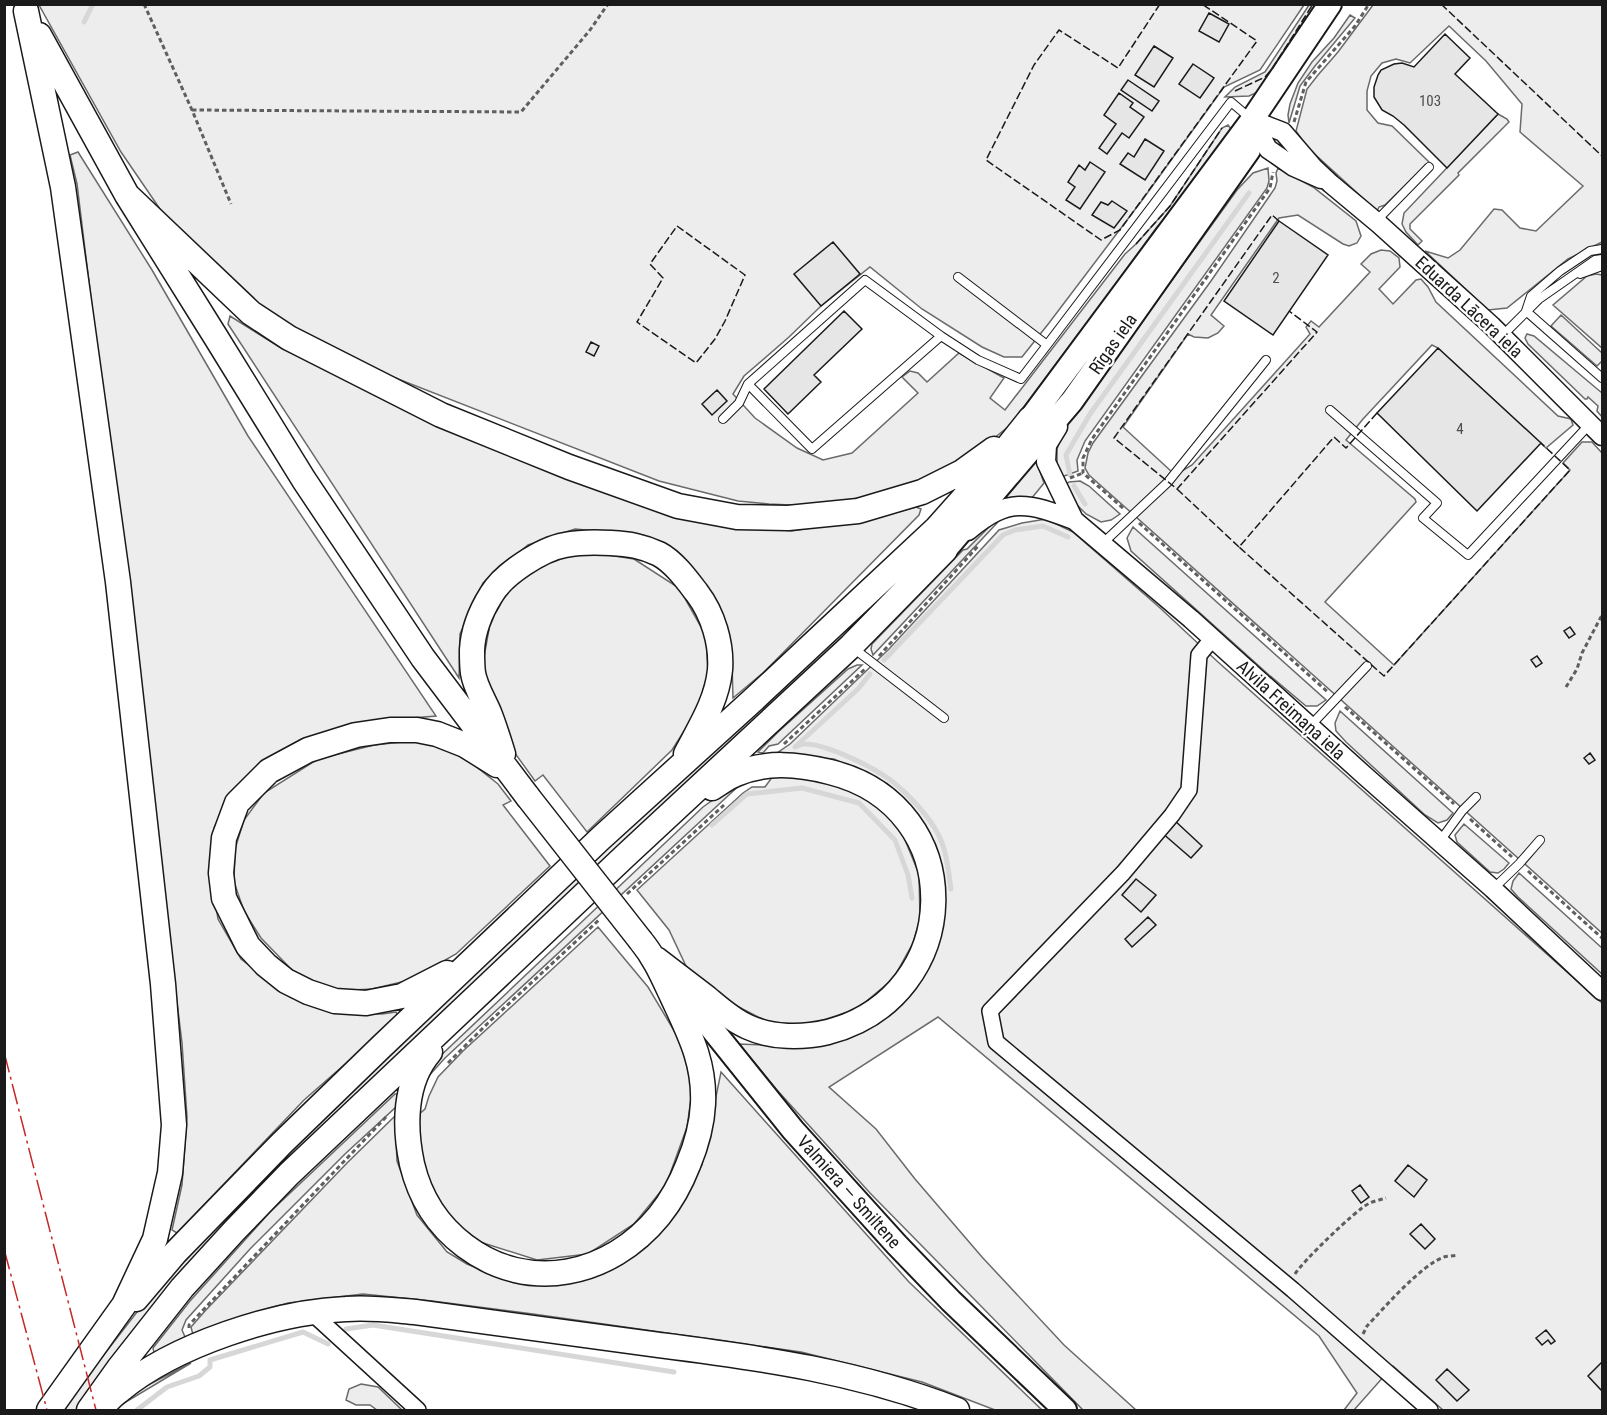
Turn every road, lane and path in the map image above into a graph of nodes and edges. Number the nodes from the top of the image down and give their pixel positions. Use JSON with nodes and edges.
{"nodes":[{"id":1,"x":144,"y":4,"type":"edge"},
{"id":2,"x":608,"y":4,"type":"edge"},
{"id":3,"x":1330,"y":4,"type":"edge"},
{"id":4,"x":1369,"y":4,"type":"edge"},
{"id":5,"x":24,"y":8,"type":"edge"},
{"id":6,"x":192,"y":110,"type":"junction"},
{"id":7,"x":1252,"y":120,"type":"junction"},
{"id":8,"x":1292,"y":127,"type":"dead end"},
{"id":9,"x":1429,"y":166,"type":"dead end"},
{"id":10,"x":1274,"y":167,"type":"dead end"},
{"id":11,"x":127,"y":195,"type":"junction"},
{"id":12,"x":231,"y":204,"type":"dead end"},
{"id":13,"x":1379,"y":224,"type":"junction"},
{"id":14,"x":1602,"y":249,"type":"edge"},
{"id":15,"x":1602,"y":259,"type":"edge"},
{"id":16,"x":1602,"y":266,"type":"edge"},
{"id":17,"x":958,"y":277,"type":"dead end"},
{"id":18,"x":1570,"y":277,"type":"junction"},
{"id":19,"x":1526,"y":311,"type":"junction"},
{"id":20,"x":941,"y":336,"type":"junction"},
{"id":21,"x":1502,"y":336,"type":"junction"},
{"id":22,"x":1047,"y":345,"type":"junction"},
{"id":23,"x":1266,"y":360,"type":"dead end"},
{"id":24,"x":1602,"y":378,"type":"edge"},
{"id":25,"x":748,"y":384,"type":"junction"},
{"id":26,"x":1072,"y":402,"type":"junction"},
{"id":27,"x":1330,"y":410,"type":"dead end"},
{"id":28,"x":1030,"y":418,"type":"junction"},
{"id":29,"x":723,"y":420,"type":"dead end"},
{"id":30,"x":1596,"y":430,"type":"edge"},
{"id":31,"x":1083,"y":473,"type":"dead end"},
{"id":32,"x":1074,"y":520,"type":"junction"},
{"id":33,"x":986,"y":537,"type":"dead end"},
{"id":34,"x":1102,"y":544,"type":"junction"},
{"id":35,"x":945,"y":550,"type":"junction"},
{"id":36,"x":1602,"y":615,"type":"edge"},
{"id":37,"x":1212,"y":639,"type":"junction"},
{"id":38,"x":851,"y":646,"type":"junction"},
{"id":39,"x":876,"y":659,"type":"dead end"},
{"id":40,"x":1367,"y":666,"type":"dead end"},
{"id":41,"x":866,"y":668,"type":"dead end"},
{"id":42,"x":1566,"y":687,"type":"dead end"},
{"id":43,"x":944,"y":718,"type":"dead end"},
{"id":44,"x":1310,"y":726,"type":"junction"},
{"id":45,"x":778,"y":747,"type":"dead end"},
{"id":46,"x":678,"y":769,"type":"junction"},
{"id":47,"x":509,"y":773,"type":"junction"},
{"id":48,"x":1476,"y":797,"type":"dead end"},
{"id":49,"x":730,"y":799,"type":"dead end"},
{"id":50,"x":1540,"y":840,"type":"dead end"},
{"id":51,"x":1439,"y":842,"type":"junction"},
{"id":52,"x":626,"y":856,"type":"junction"},
{"id":53,"x":1493,"y":889,"type":"junction"},
{"id":54,"x":627,"y":895,"type":"dead end"},
{"id":55,"x":601,"y":919,"type":"dead end"},
{"id":56,"x":647,"y":948,"type":"junction"},
{"id":57,"x":523,"y":952,"type":"junction"},
{"id":58,"x":473,"y":959,"type":"junction"},
{"id":59,"x":1602,"y":991,"type":"edge"},
{"id":60,"x":447,"y":1063,"type":"dead end"},
{"id":61,"x":393,"y":1113,"type":"dead end"},
{"id":62,"x":1386,"y":1198,"type":"dead end"},
{"id":63,"x":1458,"y":1255,"type":"dead end"},
{"id":64,"x":1293,"y":1290,"type":"junction"},
{"id":65,"x":311,"y":1312,"type":"junction"},
{"id":66,"x":190,"y":1335,"type":"dead end"},
{"id":67,"x":1357,"y":1346,"type":"junction"},
{"id":68,"x":75,"y":1375,"type":"junction"},
{"id":69,"x":49,"y":1410,"type":"edge"},
{"id":70,"x":89,"y":1410,"type":"edge"},
{"id":71,"x":99,"y":1410,"type":"edge"},
{"id":72,"x":418,"y":1410,"type":"edge"},
{"id":73,"x":957,"y":1410,"type":"edge"},
{"id":74,"x":1065,"y":1410,"type":"edge"},
{"id":75,"x":1430,"y":1410,"type":"edge"}],
"edges":[{"from":1,"to":6,"type":"path"},
{"from":2,"to":6,"type":"path"},
{"from":3,"to":7,"type":"main road","name":"Rīgas iela"},
{"from":4,"to":8,"type":"path"},
{"from":5,"to":11,"type":"highway"},
{"from":5,"to":68,"type":"highway"},
{"from":6,"to":12,"type":"path"},
{"from":7,"to":13,"type":"street","name":"Eduarda Lācera iela"},
{"from":7,"to":22,"type":"lane"},
{"from":7,"to":26,"type":"main road","name":"Rīgas iela"},
{"from":7,"to":28,"type":"main road","name":"Rīgas iela"},
{"from":9,"to":13,"type":"lane"},
{"from":10,"to":31,"type":"path"},
{"from":11,"to":28,"type":"highway"},
{"from":11,"to":47,"type":"highway"},
{"from":13,"to":21,"type":"street","name":"Eduarda Lācera iela"},
{"from":14,"to":19,"type":"lane"},
{"from":15,"to":18,"type":"lane"},
{"from":16,"to":18,"type":"lane"},
{"from":17,"to":22,"type":"lane"},
{"from":18,"to":19,"type":"lane"},
{"from":19,"to":21,"type":"lane"},
{"from":19,"to":24,"type":"lane"},
{"from":20,"to":22,"type":"lane"},
{"from":20,"to":25,"type":"lane"},
{"from":20,"to":25,"type":"lane"},
{"from":21,"to":30,"type":"street","name":"Eduarda Lācera iela"},
{"from":23,"to":34,"type":"lane"},
{"from":25,"to":29,"type":"lane"},
{"from":26,"to":32,"type":"street","name":"Alvila Freimaņa iela"},
{"from":26,"to":35,"type":"main road","name":"Rīgas iela"},
{"from":27,"to":30,"type":"lane"},
{"from":28,"to":46,"type":"highway"},
{"from":32,"to":34,"type":"street","name":"Alvila Freimaņa iela"},
{"from":32,"to":35,"type":"street"},
{"from":33,"to":39,"type":"path"},
{"from":34,"to":37,"type":"street","name":"Alvila Freimaņa iela"},
{"from":35,"to":38,"type":"highway"},
{"from":36,"to":42,"type":"path"},
{"from":37,"to":44,"type":"street","name":"Alvila Freimaņa iela"},
{"from":37,"to":64,"type":"street"},
{"from":38,"to":43,"type":"lane"},
{"from":38,"to":52,"type":"highway"},
{"from":40,"to":44,"type":"lane"},
{"from":41,"to":45,"type":"path"},
{"from":44,"to":51,"type":"street","name":"Alvila Freimaņa iela"},
{"from":46,"to":47,"type":"highway"},
{"from":46,"to":58,"type":"highway"},
{"from":47,"to":56,"type":"highway","bridge":true},
{"from":47,"to":58,"type":"highway"},
{"from":48,"to":51,"type":"lane"},
{"from":49,"to":54,"type":"path"},
{"from":50,"to":53,"type":"lane"},
{"from":51,"to":53,"type":"street","name":"Alvila Freimaņa iela"},
{"from":52,"to":56,"type":"highway"},
{"from":52,"to":57,"type":"highway"},
{"from":53,"to":59,"type":"street","name":"Alvila Freimaņa iela"},
{"from":55,"to":60,"type":"path"},
{"from":56,"to":57,"type":"highway"},
{"from":56,"to":74,"type":"main road","name":"Valmiera — Smiltene"},
{"from":57,"to":70,"type":"highway"},
{"from":58,"to":68,"type":"highway"},
{"from":61,"to":66,"type":"path"},
{"from":62,"to":64,"type":"path"},
{"from":63,"to":67,"type":"path"},
{"from":64,"to":67,"type":"street"},
{"from":65,"to":71,"type":"highway"},
{"from":65,"to":72,"type":"street"},
{"from":65,"to":73,"type":"highway"},
{"from":67,"to":75,"type":"street"},
{"from":68,"to":69,"type":"highway"}]}
